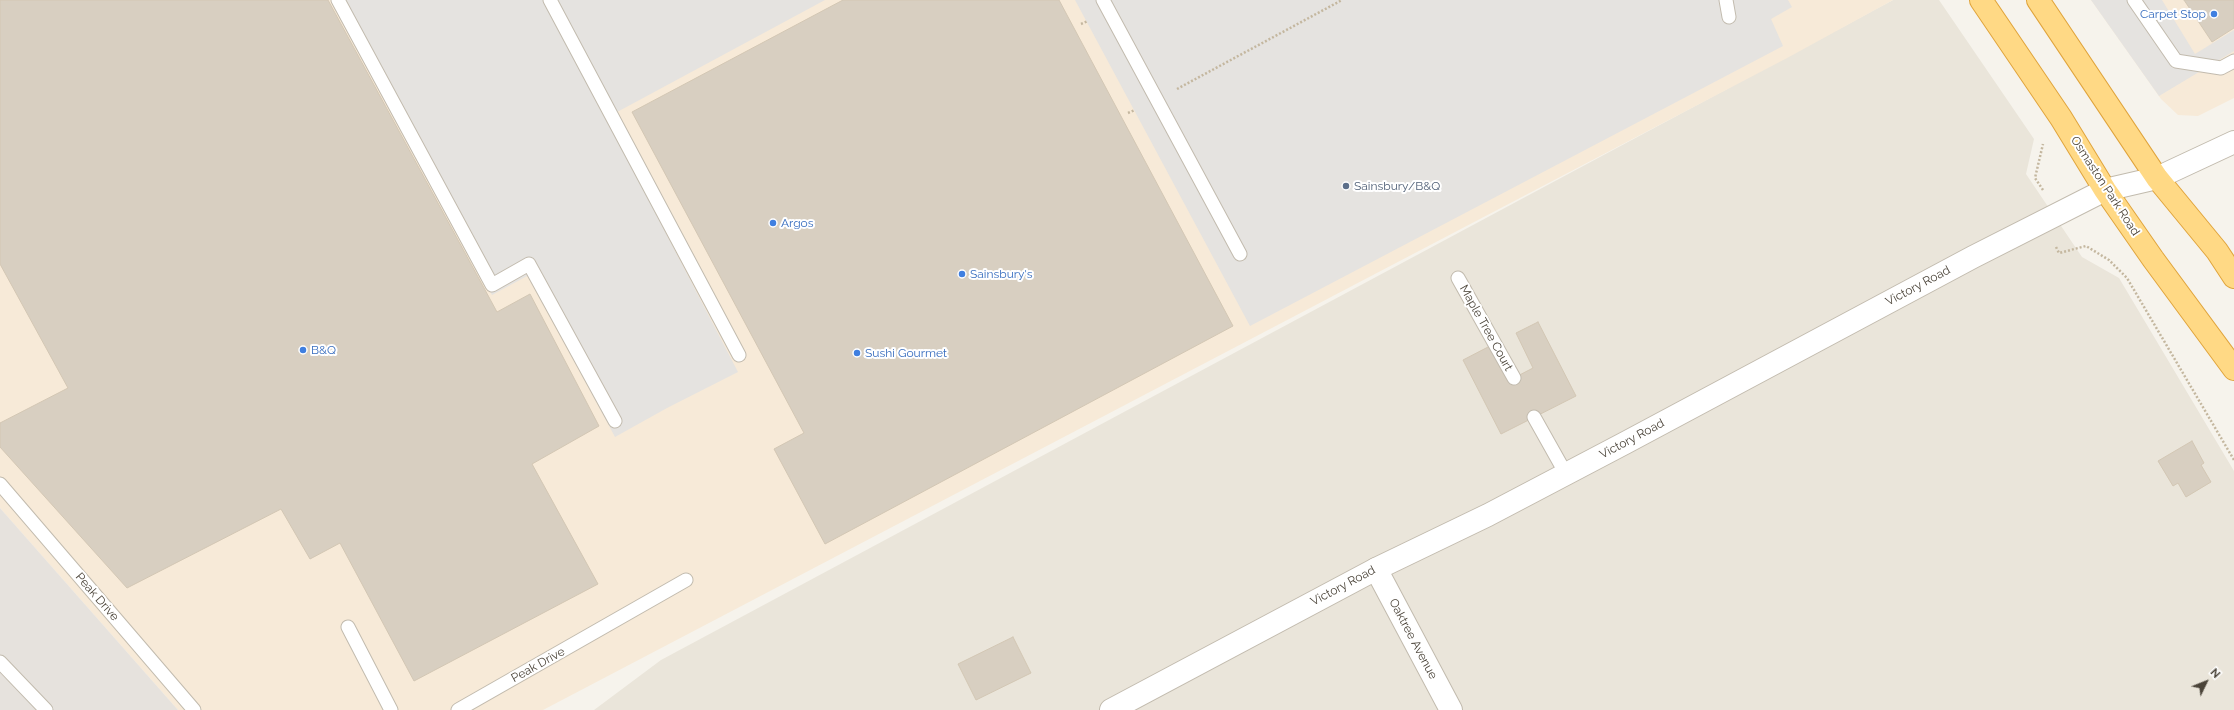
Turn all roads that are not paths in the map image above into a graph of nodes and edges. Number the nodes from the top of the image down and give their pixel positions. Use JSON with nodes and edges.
{"nodes":[{"id":1,"x":338,"y":0,"type":"edge"},
{"id":2,"x":550,"y":0,"type":"edge"},
{"id":3,"x":1103,"y":0,"type":"edge"},
{"id":4,"x":1726,"y":0,"type":"edge"},
{"id":5,"x":1981,"y":0,"type":"edge"},
{"id":6,"x":2039,"y":0,"type":"edge"},
{"id":7,"x":2134,"y":0,"type":"edge"},
{"id":8,"x":1728,"y":17,"type":"dead end"},
{"id":9,"x":2234,"y":61,"type":"edge"},
{"id":10,"x":2234,"y":142,"type":"edge"},
{"id":11,"x":2157,"y":178,"type":"junction"},
{"id":12,"x":2105,"y":190,"type":"junction"},
{"id":13,"x":1240,"y":254,"type":"dead end"},
{"id":14,"x":2234,"y":277,"type":"edge"},
{"id":15,"x":1458,"y":278,"type":"dead end"},
{"id":16,"x":739,"y":356,"type":"dead end"},
{"id":17,"x":2234,"y":368,"type":"edge"},
{"id":18,"x":1514,"y":378,"type":"dead end"},
{"id":19,"x":1534,"y":417,"type":"dead end"},
{"id":20,"x":615,"y":421,"type":"dead end"},
{"id":21,"x":1566,"y":474,"type":"junction"},
{"id":22,"x":0,"y":484,"type":"edge"},
{"id":23,"x":1376,"y":569,"type":"junction"},
{"id":24,"x":686,"y":580,"type":"dead end"},
{"id":25,"x":348,"y":627,"type":"dead end"},
{"id":26,"x":0,"y":662,"type":"edge"},
{"id":27,"x":46,"y":710,"type":"edge"},
{"id":28,"x":194,"y":710,"type":"edge"},
{"id":29,"x":391,"y":710,"type":"edge"},
{"id":30,"x":458,"y":710,"type":"edge"},
{"id":31,"x":1111,"y":710,"type":"edge"},
{"id":32,"x":1451,"y":710,"type":"edge"}],
"edges":[{"from":1,"to":20,"type":"lane"},
{"from":2,"to":16,"type":"lane"},
{"from":3,"to":13,"type":"lane"},
{"from":4,"to":8,"type":"lane"},
{"from":5,"to":12,"type":"highway","name":"Osmaston Park Road"},
{"from":6,"to":11,"type":"highway"},
{"from":7,"to":9,"type":"lane"},
{"from":10,"to":11,"type":"street","name":"Victory Road"},
{"from":11,"to":12,"type":"street","name":"Victory Road"},
{"from":11,"to":14,"type":"highway"},
{"from":12,"to":17,"type":"highway","name":"Osmaston Park Road"},
{"from":12,"to":21,"type":"street","name":"Victory Road"},
{"from":15,"to":18,"type":"lane","name":"Maple Tree Court"},
{"from":19,"to":21,"type":"lane"},
{"from":21,"to":23,"type":"street","name":"Victory Road"},
{"from":22,"to":28,"type":"lane","name":"Peak Drive"},
{"from":23,"to":31,"type":"street","name":"Victory Road"},
{"from":23,"to":32,"type":"street","name":"Oaktree Avenue"},
{"from":24,"to":30,"type":"lane","name":"Peak Drive"},
{"from":25,"to":29,"type":"lane"},
{"from":26,"to":27,"type":"lane"}]}
